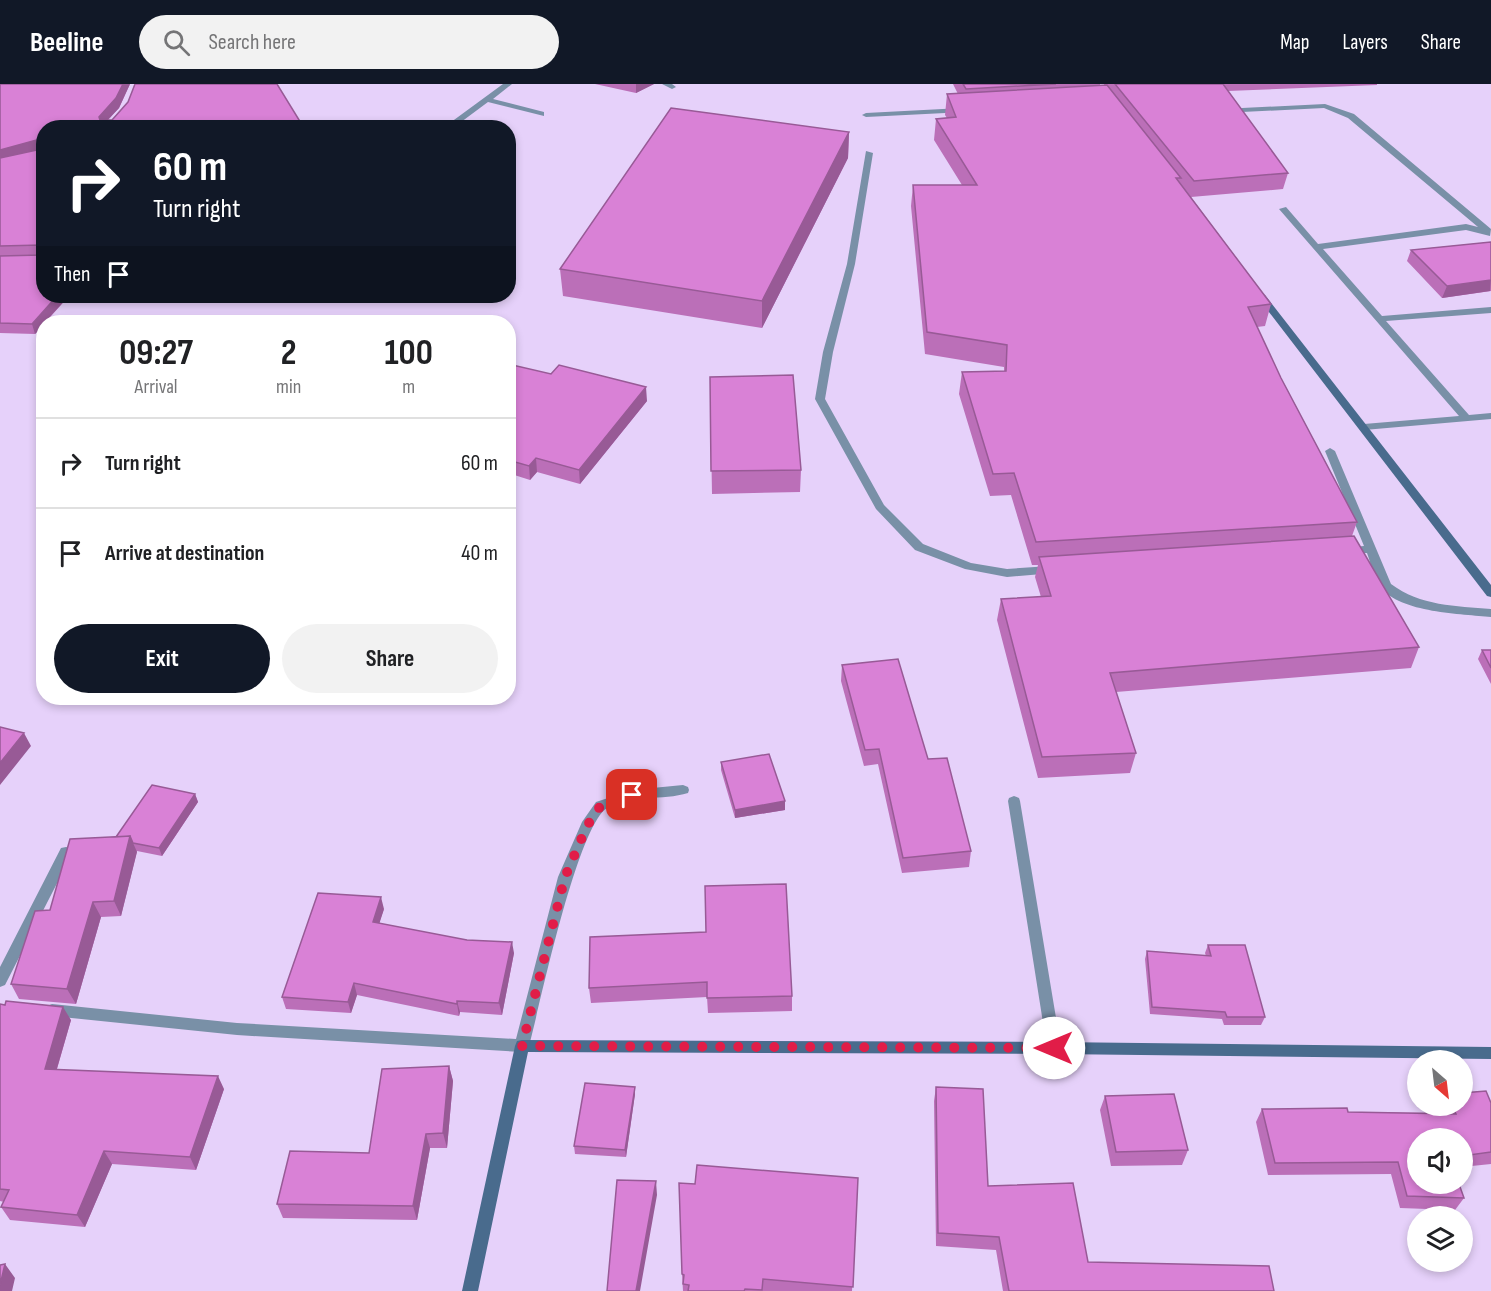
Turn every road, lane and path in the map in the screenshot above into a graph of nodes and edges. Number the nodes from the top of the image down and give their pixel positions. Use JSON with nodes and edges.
{"nodes":[{"id":1,"x":508,"y":84,"type":"edge"},
{"id":2,"x":485,"y":99,"type":"junction"},
{"id":3,"x":969,"y":109,"type":"edge"},
{"id":4,"x":1242,"y":110,"type":"edge"},
{"id":5,"x":541,"y":114,"type":"dead end"},
{"id":6,"x":866,"y":116,"type":"dead end"},
{"id":7,"x":457,"y":120,"type":"edge"},
{"id":8,"x":869,"y":153,"type":"dead end"},
{"id":9,"x":1283,"y":209,"type":"dead end"},
{"id":10,"x":1491,"y":233,"type":"edge"},
{"id":11,"x":1316,"y":247,"type":"junction"},
{"id":12,"x":1254,"y":287,"type":"edge"},
{"id":13,"x":1491,"y":310,"type":"edge"},
{"id":14,"x":1379,"y":319,"type":"junction"},
{"id":15,"x":1491,"y":416,"type":"edge"},
{"id":16,"x":1466,"y":418,"type":"junction"},
{"id":17,"x":1364,"y":427,"type":"junction"},
{"id":18,"x":1330,"y":451,"type":"dead end"},
{"id":19,"x":1369,"y":549,"type":"junction"},
{"id":20,"x":1334,"y":552,"type":"edge"},
{"id":21,"x":1065,"y":570,"type":"edge"},
{"id":22,"x":1491,"y":593,"type":"edge"},
{"id":23,"x":1491,"y":613,"type":"edge"},
{"id":24,"x":683,"y":790,"type":"dead end"},
{"id":25,"x":1014,"y":801,"type":"dead end"},
{"id":26,"x":66,"y":852,"type":"edge"},
{"id":27,"x":0,"y":981,"type":"edge"},
{"id":28,"x":36,"y":1009,"type":"edge"},
{"id":29,"x":522,"y":1046,"type":"junction"},
{"id":30,"x":1054,"y":1048,"type":"junction"},
{"id":31,"x":1491,"y":1053,"type":"edge"},
{"id":32,"x":470,"y":1291,"type":"edge"}],
"edges":[{"from":1,"to":2,"type":"street"},
{"from":2,"to":5,"type":"street"},
{"from":2,"to":7,"type":"street"},
{"from":3,"to":6,"type":"street"},
{"from":4,"to":10,"type":"street"},
{"from":8,"to":21,"type":"street"},
{"from":9,"to":11,"type":"street"},
{"from":10,"to":11,"type":"street"},
{"from":11,"to":14,"type":"street"},
{"from":12,"to":17,"type":"street"},
{"from":13,"to":14,"type":"street"},
{"from":14,"to":16,"type":"street"},
{"from":15,"to":16,"type":"street"},
{"from":16,"to":17,"type":"street"},
{"from":17,"to":22,"type":"street"},
{"from":18,"to":19,"type":"street"},
{"from":19,"to":20,"type":"street"},
{"from":19,"to":23,"type":"street"},
{"from":24,"to":29,"type":"street"},
{"from":25,"to":30,"type":"street"},
{"from":26,"to":27,"type":"street"},
{"from":28,"to":29,"type":"street"},
{"from":29,"to":30,"type":"street"},
{"from":29,"to":32,"type":"street"},
{"from":30,"to":31,"type":"street"}]}
